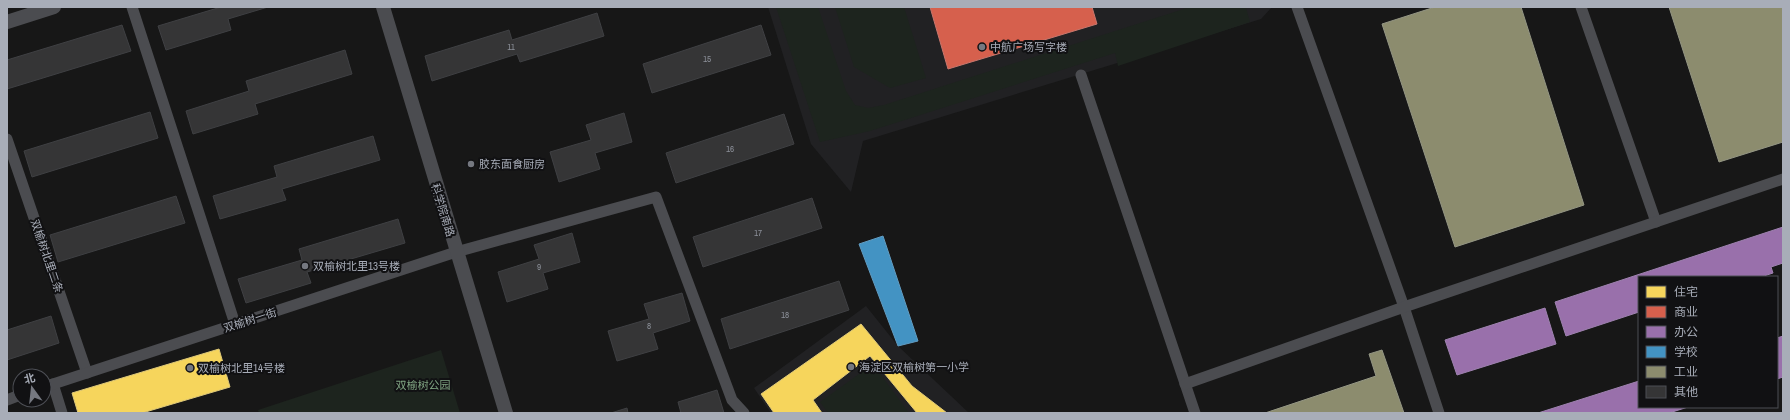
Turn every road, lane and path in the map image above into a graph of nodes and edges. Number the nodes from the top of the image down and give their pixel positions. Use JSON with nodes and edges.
{"nodes":[{"id":1,"x":54,"y":7,"type":"edge"},
{"id":2,"x":132,"y":7,"type":"edge"},
{"id":3,"x":383,"y":7,"type":"edge"},
{"id":4,"x":1297,"y":7,"type":"edge"},
{"id":5,"x":1581,"y":7,"type":"edge"},
{"id":6,"x":7,"y":22,"type":"edge"},
{"id":7,"x":1081,"y":75,"type":"dead end"},
{"id":8,"x":7,"y":139,"type":"edge"},
{"id":9,"x":1783,"y":179,"type":"edge"},
{"id":10,"x":1656,"y":222,"type":"junction"},
{"id":11,"x":456,"y":252,"type":"junction"},
{"id":12,"x":1404,"y":307,"type":"junction"},
{"id":13,"x":236,"y":324,"type":"junction"},
{"id":14,"x":87,"y":373,"type":"junction"},
{"id":15,"x":1185,"y":384,"type":"junction"},
{"id":16,"x":52,"y":385,"type":"edge"},
{"id":17,"x":52,"y":394,"type":"edge"},
{"id":18,"x":62,"y":413,"type":"edge"},
{"id":19,"x":506,"y":413,"type":"edge"},
{"id":20,"x":744,"y":413,"type":"edge"},
{"id":21,"x":1195,"y":413,"type":"edge"},
{"id":22,"x":1439,"y":413,"type":"edge"}],
"edges":[{"from":1,"to":6,"type":"street"},
{"from":2,"to":13,"type":"street"},
{"from":3,"to":11,"type":"street","name":"科学院南路"},
{"from":4,"to":12,"type":"street"},
{"from":5,"to":10,"type":"street"},
{"from":7,"to":15,"type":"street"},
{"from":8,"to":14,"type":"street","name":"双榆树北里二条"},
{"from":9,"to":10,"type":"street"},
{"from":10,"to":12,"type":"street"},
{"from":11,"to":13,"type":"street","name":"双榆树一街"},
{"from":11,"to":19,"type":"street","name":"科学院南路"},
{"from":11,"to":20,"type":"street","name":"双榆树一街"},
{"from":12,"to":15,"type":"street"},
{"from":12,"to":22,"type":"street"},
{"from":13,"to":14,"type":"street","name":"双榆树一街"},
{"from":14,"to":16,"type":"street","name":"双榆树一街"},
{"from":15,"to":21,"type":"street"},
{"from":17,"to":18,"type":"street"}]}
